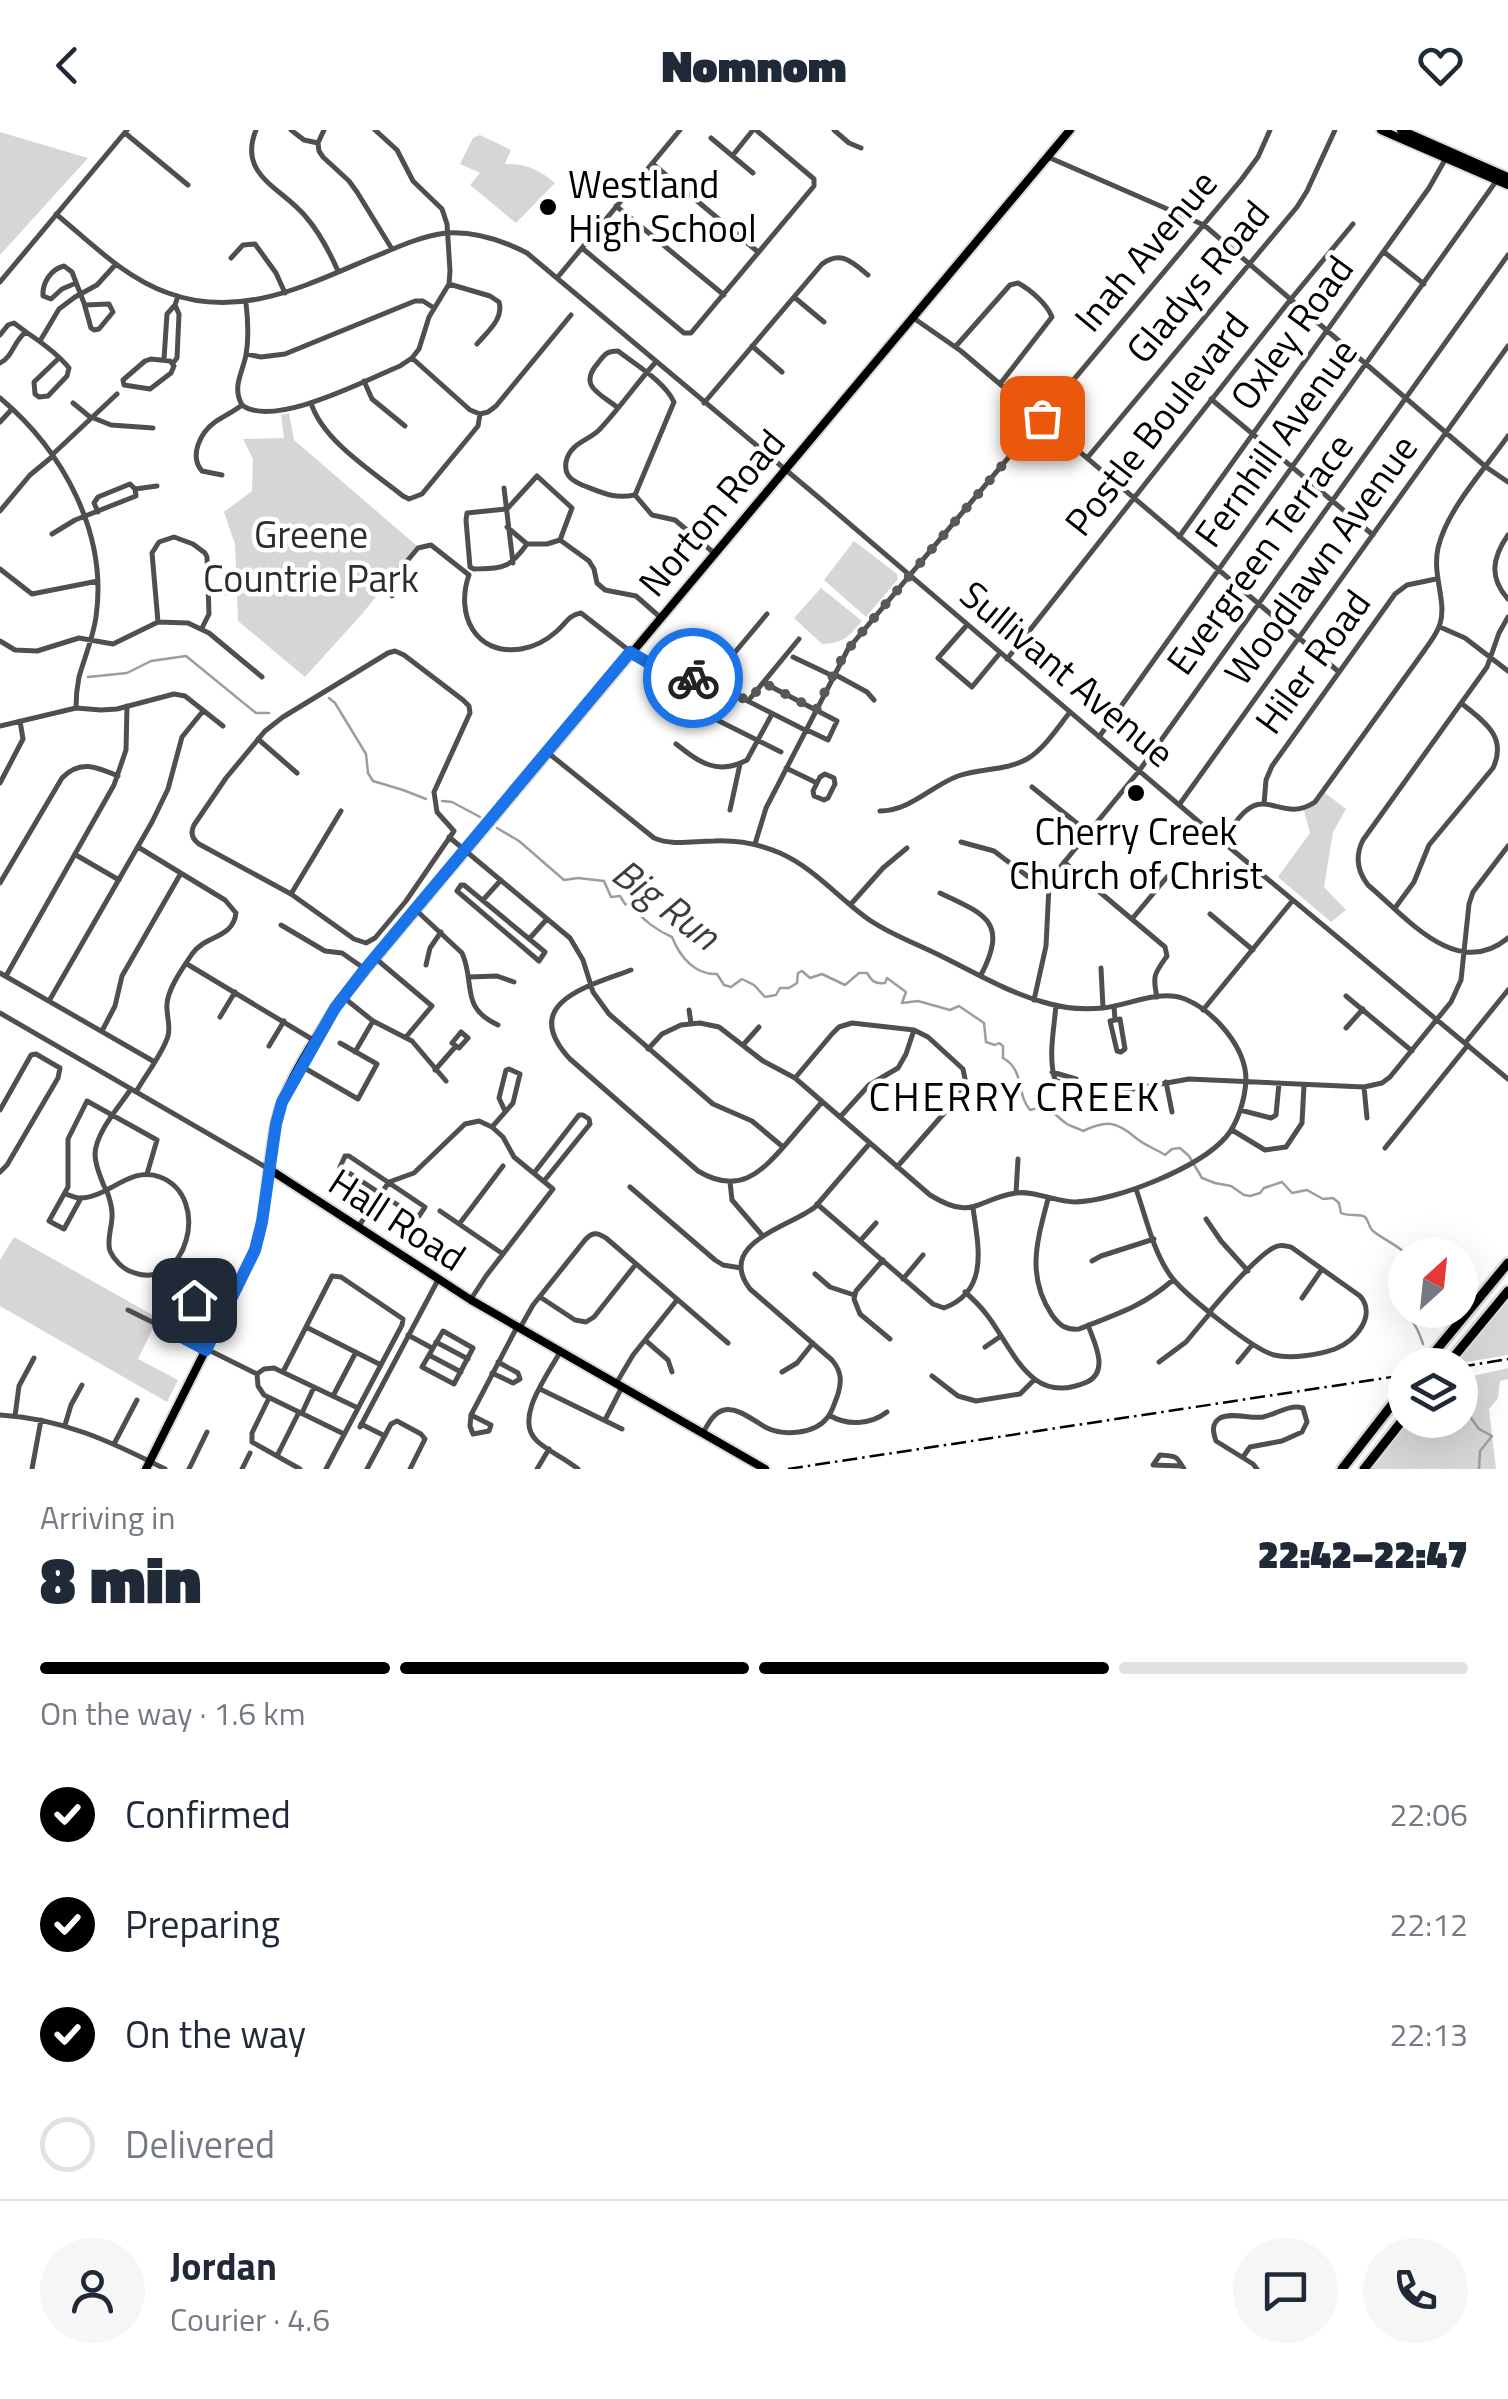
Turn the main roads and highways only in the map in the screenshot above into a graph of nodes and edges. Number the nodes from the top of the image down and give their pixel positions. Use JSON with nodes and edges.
{"nodes":[{"id":1,"x":1070,"y":130,"type":"edge"},
{"id":2,"x":1381,"y":130,"type":"edge"},
{"id":3,"x":1398,"y":133,"type":"edge"},
{"id":4,"x":1450,"y":156,"type":"junction"},
{"id":5,"x":1508,"y":181,"type":"edge"},
{"id":6,"x":269,"y":1170,"type":"junction"},
{"id":7,"x":1508,"y":1263,"type":"edge"},
{"id":8,"x":1508,"y":1291,"type":"edge"},
{"id":9,"x":1438,"y":1348,"type":"edge"},
{"id":10,"x":1461,"y":1348,"type":"edge"},
{"id":11,"x":1388,"y":1410,"type":"edge"},
{"id":12,"x":1388,"y":1438,"type":"edge"},
{"id":13,"x":148,"y":1465,"type":"edge"},
{"id":14,"x":765,"y":1469,"type":"edge"},
{"id":15,"x":1342,"y":1469,"type":"edge"},
{"id":16,"x":1364,"y":1469,"type":"edge"}],
"edges":[{"from":1,"to":6,"type":"main road","name":"Norton Road"},
{"from":2,"to":3,"type":"main road"},
{"from":3,"to":4,"type":"main road"},
{"from":4,"to":5,"type":"main road"},
{"from":4,"to":5,"type":"main road"},
{"from":6,"to":13,"type":"main road","name":"Norton Road"},
{"from":6,"to":14,"type":"main road","name":"Hall Road"},
{"from":7,"to":9,"type":"highway"},
{"from":8,"to":10,"type":"highway"},
{"from":11,"to":15,"type":"highway"},
{"from":12,"to":16,"type":"highway"}]}
